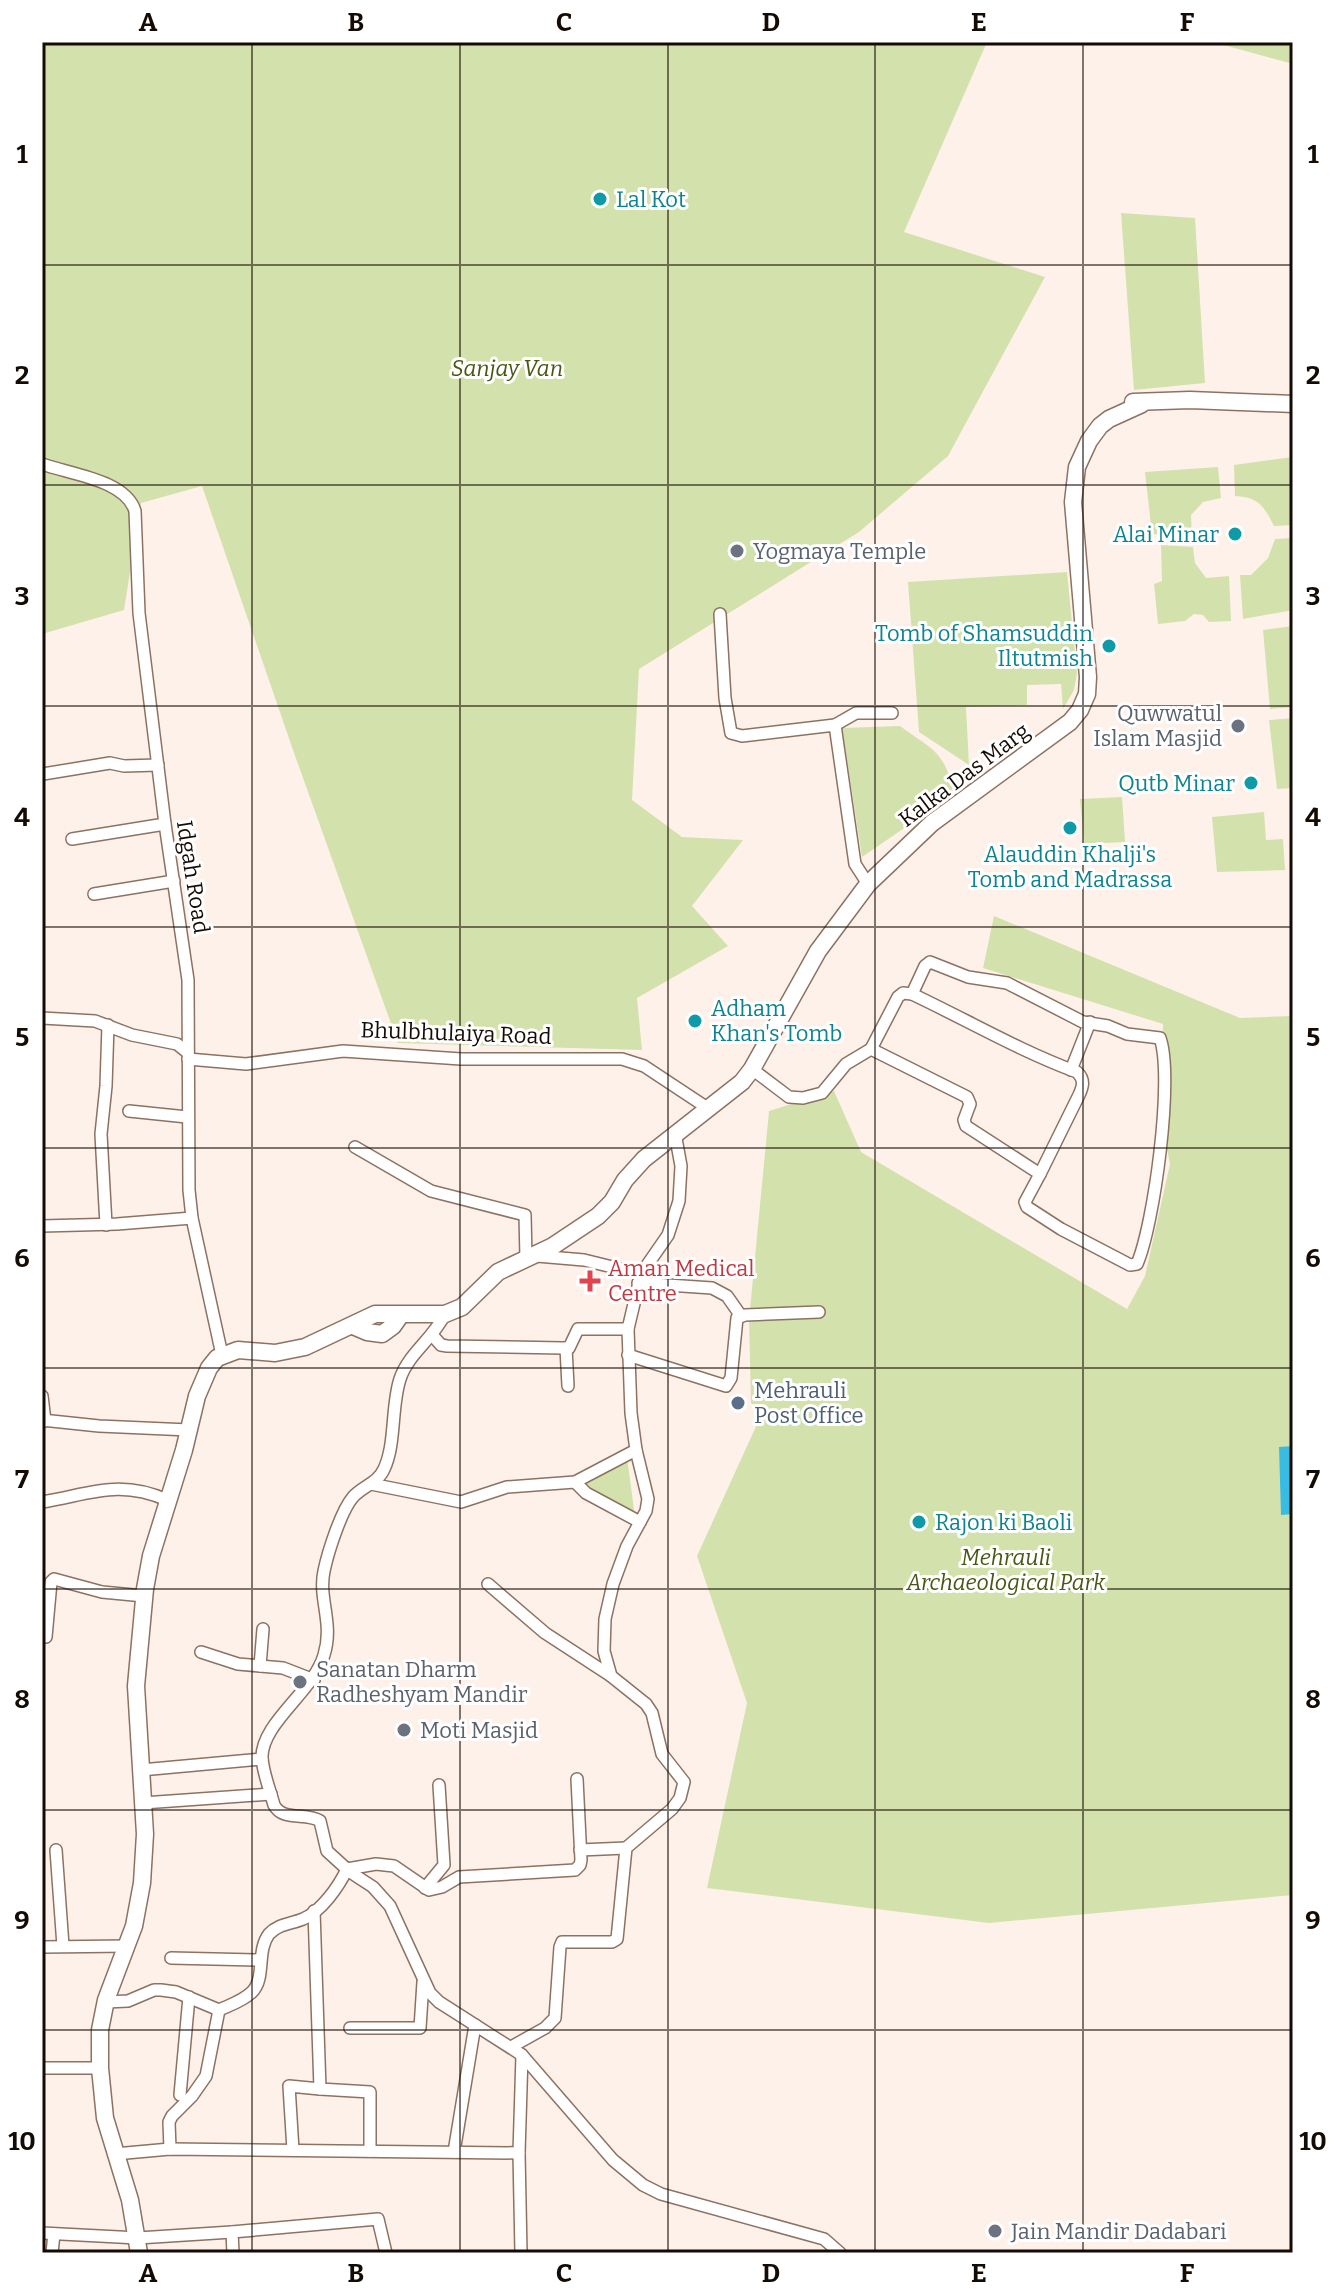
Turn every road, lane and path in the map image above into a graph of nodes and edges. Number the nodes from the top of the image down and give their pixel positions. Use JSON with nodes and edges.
{"nodes":[{"id":1,"x":1293,"y":404,"type":"edge"},
{"id":2,"x":42,"y":464,"type":"edge"},
{"id":3,"x":720,"y":614,"type":"dead end"},
{"id":4,"x":892,"y":713,"type":"dead end"},
{"id":5,"x":835,"y":725,"type":"junction"},
{"id":6,"x":158,"y":765,"type":"junction"},
{"id":7,"x":43,"y":774,"type":"edge"},
{"id":8,"x":165,"y":824,"type":"junction"},
{"id":9,"x":72,"y":839,"type":"dead end"},
{"id":10,"x":174,"y":881,"type":"junction"},
{"id":11,"x":868,"y":884,"type":"junction"},
{"id":12,"x":94,"y":894,"type":"dead end"},
{"id":13,"x":912,"y":994,"type":"junction"},
{"id":14,"x":42,"y":1018,"type":"edge"},
{"id":15,"x":1090,"y":1022,"type":"junction"},
{"id":16,"x":108,"y":1025,"type":"junction"},
{"id":17,"x":871,"y":1049,"type":"junction"},
{"id":18,"x":188,"y":1055,"type":"junction"},
{"id":19,"x":1071,"y":1070,"type":"junction"},
{"id":20,"x":747,"y":1075,"type":"junction"},
{"id":21,"x":709,"y":1109,"type":"junction"},
{"id":22,"x":129,"y":1111,"type":"dead end"},
{"id":23,"x":187,"y":1117,"type":"junction"},
{"id":24,"x":675,"y":1133,"type":"junction"},
{"id":25,"x":355,"y":1147,"type":"dead end"},
{"id":26,"x":1040,"y":1174,"type":"junction"},
{"id":27,"x":192,"y":1218,"type":"junction"},
{"id":28,"x":106,"y":1225,"type":"junction"},
{"id":29,"x":42,"y":1226,"type":"edge"},
{"id":30,"x":529,"y":1257,"type":"junction"},
{"id":31,"x":639,"y":1279,"type":"junction"},
{"id":32,"x":819,"y":1312,"type":"dead end"},
{"id":33,"x":445,"y":1314,"type":"junction"},
{"id":34,"x":741,"y":1316,"type":"junction"},
{"id":35,"x":628,"y":1329,"type":"junction"},
{"id":36,"x":433,"y":1336,"type":"junction"},
{"id":37,"x":566,"y":1348,"type":"junction"},
{"id":38,"x":222,"y":1355,"type":"junction"},
{"id":39,"x":628,"y":1355,"type":"junction"},
{"id":40,"x":568,"y":1386,"type":"dead end"},
{"id":41,"x":42,"y":1396,"type":"edge"},
{"id":42,"x":44,"y":1420,"type":"edge"},
{"id":43,"x":189,"y":1430,"type":"junction"},
{"id":44,"x":636,"y":1450,"type":"junction"},
{"id":45,"x":575,"y":1482,"type":"junction"},
{"id":46,"x":371,"y":1484,"type":"junction"},
{"id":47,"x":167,"y":1500,"type":"junction"},
{"id":48,"x":42,"y":1502,"type":"edge"},
{"id":49,"x":640,"y":1522,"type":"junction"},
{"id":50,"x":488,"y":1584,"type":"dead end"},
{"id":51,"x":144,"y":1596,"type":"junction"},
{"id":52,"x":263,"y":1629,"type":"dead end"},
{"id":53,"x":42,"y":1636,"type":"edge"},
{"id":54,"x":201,"y":1652,"type":"dead end"},
{"id":55,"x":260,"y":1666,"type":"junction"},
{"id":56,"x":611,"y":1676,"type":"junction"},
{"id":57,"x":314,"y":1680,"type":"junction"},
{"id":58,"x":262,"y":1759,"type":"junction"},
{"id":59,"x":141,"y":1770,"type":"junction"},
{"id":60,"x":577,"y":1779,"type":"dead end"},
{"id":61,"x":439,"y":1785,"type":"dead end"},
{"id":62,"x":271,"y":1794,"type":"junction"},
{"id":63,"x":143,"y":1803,"type":"junction"},
{"id":64,"x":626,"y":1848,"type":"junction"},
{"id":65,"x":56,"y":1850,"type":"dead end"},
{"id":66,"x":580,"y":1850,"type":"junction"},
{"id":67,"x":347,"y":1869,"type":"junction"},
{"id":68,"x":425,"y":1888,"type":"junction"},
{"id":69,"x":314,"y":1911,"type":"junction"},
{"id":70,"x":63,"y":1946,"type":"junction"},
{"id":71,"x":128,"y":1946,"type":"junction"},
{"id":72,"x":42,"y":1947,"type":"edge"},
{"id":73,"x":171,"y":1958,"type":"dead end"},
{"id":74,"x":260,"y":1960,"type":"junction"},
{"id":75,"x":423,"y":1981,"type":"junction"},
{"id":76,"x":189,"y":1997,"type":"junction"},
{"id":77,"x":106,"y":2002,"type":"junction"},
{"id":78,"x":219,"y":2010,"type":"junction"},
{"id":79,"x":475,"y":2025,"type":"junction"},
{"id":80,"x":350,"y":2028,"type":"dead end"},
{"id":81,"x":511,"y":2047,"type":"junction"},
{"id":82,"x":522,"y":2055,"type":"junction"},
{"id":83,"x":42,"y":2068,"type":"edge"},
{"id":84,"x":100,"y":2068,"type":"junction"},
{"id":85,"x":320,"y":2089,"type":"junction"},
{"id":86,"x":180,"y":2095,"type":"dead end"},
{"id":87,"x":170,"y":2149,"type":"junction"},
{"id":88,"x":293,"y":2150,"type":"junction"},
{"id":89,"x":370,"y":2151,"type":"junction"},
{"id":90,"x":454,"y":2152,"type":"junction"},
{"id":91,"x":519,"y":2153,"type":"junction"},
{"id":92,"x":115,"y":2154,"type":"junction"},
{"id":93,"x":232,"y":2232,"type":"junction"},
{"id":94,"x":48,"y":2233,"type":"edge"},
{"id":95,"x":139,"y":2245,"type":"edge"},
{"id":96,"x":52,"y":2253,"type":"edge"},
{"id":97,"x":233,"y":2253,"type":"edge"},
{"id":98,"x":386,"y":2253,"type":"edge"},
{"id":99,"x":521,"y":2253,"type":"edge"},
{"id":100,"x":840,"y":2253,"type":"edge"}],
"edges":[{"from":1,"to":11,"type":"street","name":"Kalka Das Marg"},
{"from":2,"to":6,"type":"street","name":"Idgah Road"},
{"from":3,"to":5,"type":"street"},
{"from":4,"to":5,"type":"street"},
{"from":5,"to":11,"type":"street"},
{"from":6,"to":7,"type":"street"},
{"from":6,"to":8,"type":"street","name":"Idgah Road"},
{"from":8,"to":9,"type":"street"},
{"from":8,"to":10,"type":"street","name":"Idgah Road"},
{"from":10,"to":12,"type":"street"},
{"from":10,"to":18,"type":"street","name":"Idgah Road"},
{"from":11,"to":20,"type":"street","name":"Kalka Das Marg"},
{"from":13,"to":15,"type":"street"},
{"from":13,"to":17,"type":"street"},
{"from":13,"to":19,"type":"street"},
{"from":14,"to":16,"type":"street","name":"Bhulbhulaiya Road"},
{"from":15,"to":19,"type":"street"},
{"from":15,"to":26,"type":"street"},
{"from":16,"to":18,"type":"street","name":"Bhulbhulaiya Road"},
{"from":16,"to":28,"type":"street"},
{"from":17,"to":20,"type":"street"},
{"from":17,"to":26,"type":"street"},
{"from":18,"to":21,"type":"street","name":"Bhulbhulaiya Road"},
{"from":18,"to":23,"type":"street","name":"Idgah Road"},
{"from":19,"to":26,"type":"street"},
{"from":20,"to":21,"type":"street"},
{"from":21,"to":24,"type":"street"},
{"from":22,"to":23,"type":"street"},
{"from":23,"to":27,"type":"street","name":"Idgah Road"},
{"from":24,"to":30,"type":"street"},
{"from":24,"to":31,"type":"street"},
{"from":25,"to":30,"type":"street"},
{"from":27,"to":28,"type":"street"},
{"from":27,"to":38,"type":"street","name":"Idgah Road"},
{"from":28,"to":29,"type":"street"},
{"from":30,"to":31,"type":"street"},
{"from":30,"to":33,"type":"street"},
{"from":31,"to":34,"type":"street"},
{"from":31,"to":35,"type":"street"},
{"from":32,"to":34,"type":"street"},
{"from":33,"to":36,"type":"street"},
{"from":33,"to":38,"type":"street"},
{"from":34,"to":39,"type":"street"},
{"from":35,"to":37,"type":"street"},
{"from":35,"to":39,"type":"street"},
{"from":36,"to":37,"type":"street"},
{"from":36,"to":46,"type":"street"},
{"from":37,"to":40,"type":"street"},
{"from":38,"to":43,"type":"street"},
{"from":39,"to":44,"type":"street"},
{"from":41,"to":42,"type":"street"},
{"from":42,"to":43,"type":"street"},
{"from":43,"to":47,"type":"street"},
{"from":44,"to":45,"type":"street"},
{"from":44,"to":49,"type":"street"},
{"from":45,"to":46,"type":"street"},
{"from":45,"to":49,"type":"street"},
{"from":46,"to":57,"type":"street"},
{"from":47,"to":48,"type":"street"},
{"from":47,"to":51,"type":"street"},
{"from":49,"to":56,"type":"street"},
{"from":50,"to":56,"type":"street"},
{"from":51,"to":53,"type":"street"},
{"from":51,"to":59,"type":"street"},
{"from":52,"to":55,"type":"street"},
{"from":54,"to":55,"type":"street"},
{"from":55,"to":57,"type":"street"},
{"from":56,"to":64,"type":"street"},
{"from":57,"to":58,"type":"street"},
{"from":58,"to":59,"type":"street"},
{"from":58,"to":62,"type":"street"},
{"from":59,"to":63,"type":"street"},
{"from":60,"to":66,"type":"street"},
{"from":61,"to":68,"type":"street"},
{"from":62,"to":63,"type":"street"},
{"from":62,"to":67,"type":"street"},
{"from":63,"to":71,"type":"street"},
{"from":64,"to":66,"type":"street"},
{"from":64,"to":81,"type":"street"},
{"from":65,"to":70,"type":"street"},
{"from":66,"to":68,"type":"street"},
{"from":67,"to":68,"type":"street"},
{"from":67,"to":69,"type":"street"},
{"from":67,"to":75,"type":"street"},
{"from":69,"to":74,"type":"street"},
{"from":69,"to":85,"type":"street"},
{"from":70,"to":71,"type":"street"},
{"from":70,"to":72,"type":"street"},
{"from":71,"to":77,"type":"street"},
{"from":73,"to":74,"type":"street"},
{"from":74,"to":78,"type":"street"},
{"from":75,"to":79,"type":"street"},
{"from":75,"to":80,"type":"street"},
{"from":76,"to":77,"type":"street"},
{"from":76,"to":78,"type":"street"},
{"from":76,"to":86,"type":"street"},
{"from":77,"to":84,"type":"street"},
{"from":78,"to":87,"type":"street"},
{"from":79,"to":81,"type":"street"},
{"from":79,"to":90,"type":"street"},
{"from":81,"to":82,"type":"street"},
{"from":82,"to":91,"type":"street"},
{"from":82,"to":100,"type":"street"},
{"from":83,"to":84,"type":"street"},
{"from":84,"to":92,"type":"street"},
{"from":85,"to":88,"type":"street"},
{"from":85,"to":89,"type":"street"},
{"from":87,"to":88,"type":"street"},
{"from":87,"to":92,"type":"street"},
{"from":88,"to":89,"type":"street"},
{"from":89,"to":90,"type":"street"},
{"from":90,"to":91,"type":"street"},
{"from":91,"to":99,"type":"street"},
{"from":92,"to":95,"type":"street"},
{"from":93,"to":95,"type":"street"},
{"from":93,"to":97,"type":"street"},
{"from":93,"to":98,"type":"street"},
{"from":94,"to":95,"type":"street"},
{"from":94,"to":96,"type":"street"}]}
